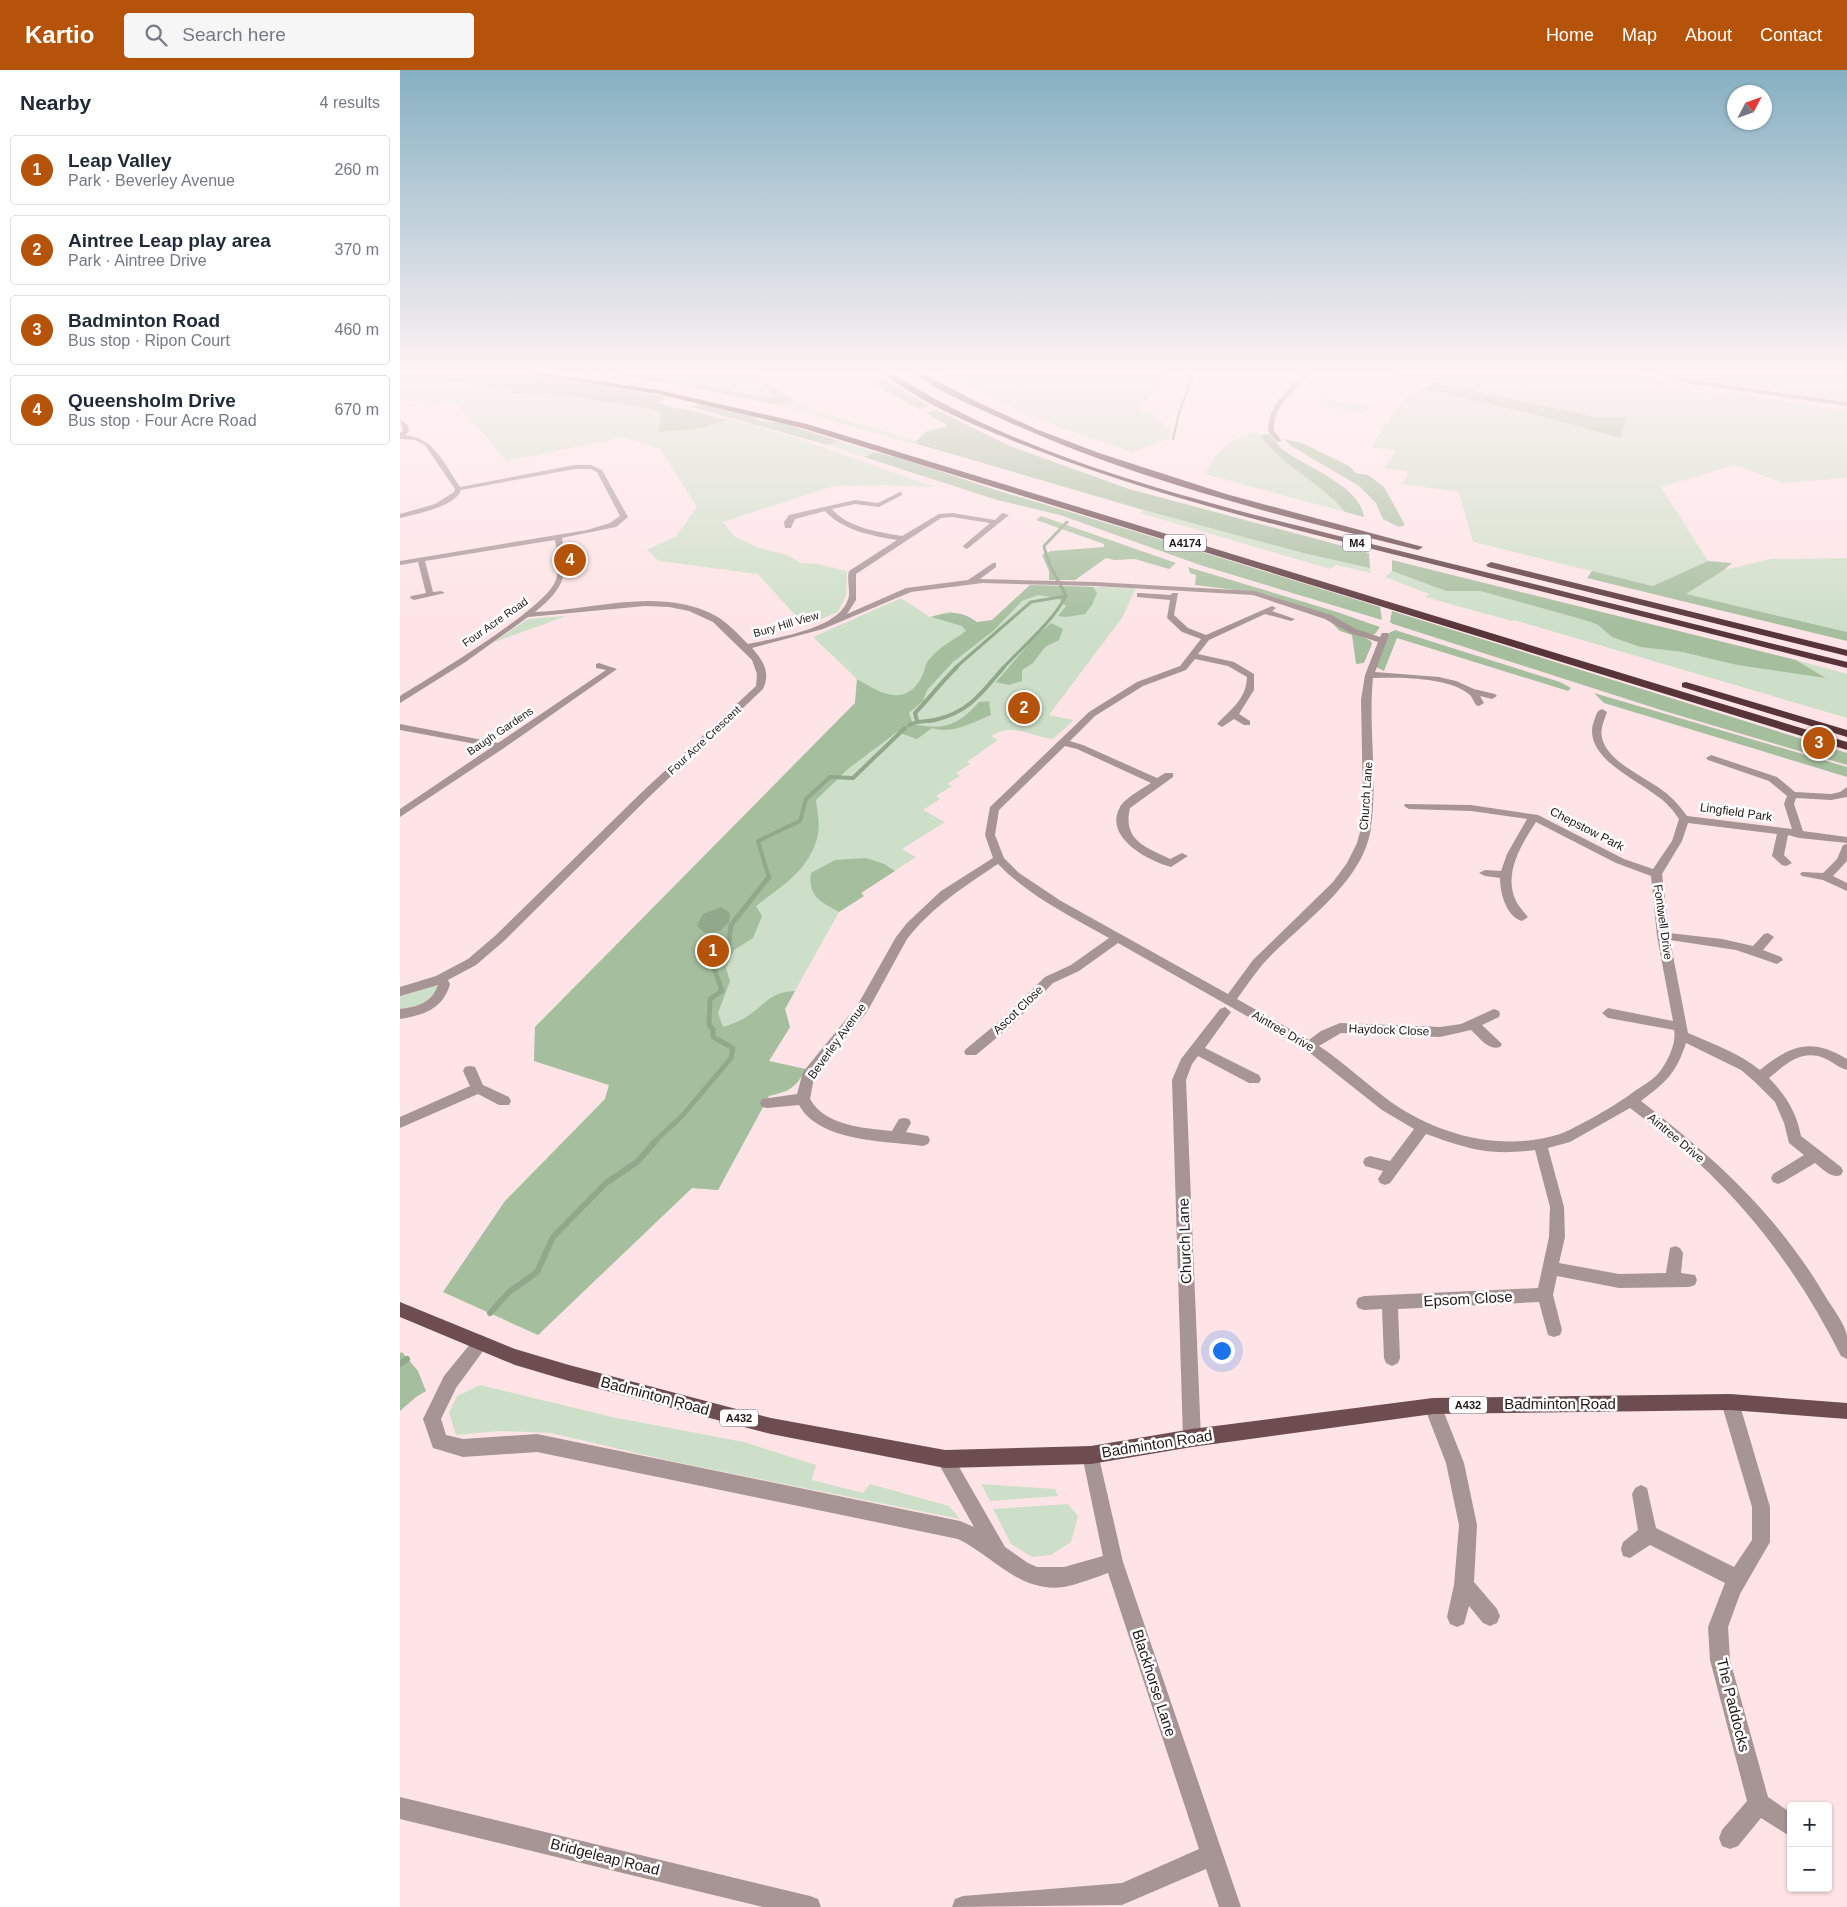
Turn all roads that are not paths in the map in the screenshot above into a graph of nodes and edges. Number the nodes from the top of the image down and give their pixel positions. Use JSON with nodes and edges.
{"nodes":[{"id":1,"x":436,"y":457,"type":"edge"},
{"id":2,"x":904,"y":457,"type":"edge"},
{"id":3,"x":931,"y":457,"type":"edge"},
{"id":4,"x":1064,"y":457,"type":"edge"},
{"id":5,"x":1102,"y":457,"type":"edge"},
{"id":6,"x":458,"y":489,"type":"junction"},
{"id":7,"x":900,"y":494,"type":"dead end"},
{"id":8,"x":827,"y":508,"type":"junction"},
{"id":9,"x":1005,"y":515,"type":"dead end"},
{"id":10,"x":400,"y":516,"type":"edge"},
{"id":11,"x":996,"y":522,"type":"junction"},
{"id":12,"x":788,"y":526,"type":"dead end"},
{"id":13,"x":558,"y":536,"type":"junction"},
{"id":14,"x":901,"y":538,"type":"junction"},
{"id":15,"x":967,"y":546,"type":"dead end"},
{"id":16,"x":1426,"y":549,"type":"dead end"},
{"id":17,"x":421,"y":560,"type":"junction"},
{"id":18,"x":400,"y":562,"type":"edge"},
{"id":19,"x":1484,"y":563,"type":"dead end"},
{"id":20,"x":993,"y":565,"type":"dead end"},
{"id":21,"x":971,"y":582,"type":"junction"},
{"id":22,"x":441,"y":593,"type":"dead end"},
{"id":23,"x":1140,"y":594,"type":"dead end"},
{"id":24,"x":430,"y":595,"type":"junction"},
{"id":25,"x":414,"y":598,"type":"dead end"},
{"id":26,"x":527,"y":615,"type":"junction"},
{"id":27,"x":837,"y":619,"type":"junction"},
{"id":28,"x":1291,"y":619,"type":"dead end"},
{"id":29,"x":1525,"y":636,"type":"dead end"},
{"id":30,"x":1206,"y":638,"type":"junction"},
{"id":31,"x":746,"y":647,"type":"junction"},
{"id":32,"x":1847,"y":653,"type":"edge"},
{"id":33,"x":1192,"y":656,"type":"junction"},
{"id":34,"x":1847,"y":665,"type":"edge"},
{"id":35,"x":599,"y":666,"type":"dead end"},
{"id":36,"x":613,"y":669,"type":"junction"},
{"id":37,"x":623,"y":670,"type":"dead end"},
{"id":38,"x":1369,"y":675,"type":"junction"},
{"id":39,"x":1676,"y":682,"type":"dead end"},
{"id":40,"x":1473,"y":692,"type":"junction"},
{"id":41,"x":1492,"y":696,"type":"dead end"},
{"id":42,"x":400,"y":700,"type":"edge"},
{"id":43,"x":1479,"y":703,"type":"dead end"},
{"id":44,"x":1602,"y":712,"type":"dead end"},
{"id":45,"x":1234,"y":715,"type":"junction"},
{"id":46,"x":1247,"y":722,"type":"dead end"},
{"id":47,"x":1222,"y":724,"type":"dead end"},
{"id":48,"x":400,"y":727,"type":"edge"},
{"id":49,"x":1847,"y":734,"type":"edge"},
{"id":50,"x":1062,"y":742,"type":"junction"},
{"id":51,"x":502,"y":746,"type":"junction"},
{"id":52,"x":1847,"y":746,"type":"edge"},
{"id":53,"x":1711,"y":758,"type":"dead end"},
{"id":54,"x":1169,"y":775,"type":"dead end"},
{"id":55,"x":1158,"y":782,"type":"junction"},
{"id":56,"x":1847,"y":790,"type":"edge"},
{"id":57,"x":1792,"y":795,"type":"junction"},
{"id":58,"x":1409,"y":806,"type":"dead end"},
{"id":59,"x":400,"y":814,"type":"edge"},
{"id":60,"x":1534,"y":817,"type":"junction"},
{"id":61,"x":1684,"y":819,"type":"junction"},
{"id":62,"x":1783,"y":832,"type":"junction"},
{"id":63,"x":1799,"y":835,"type":"junction"},
{"id":64,"x":1847,"y":840,"type":"edge"},
{"id":65,"x":1847,"y":847,"type":"edge"},
{"id":66,"x":1182,"y":856,"type":"dead end"},
{"id":67,"x":999,"y":859,"type":"junction"},
{"id":68,"x":1786,"y":863,"type":"dead end"},
{"id":69,"x":1485,"y":873,"type":"dead end"},
{"id":70,"x":1504,"y":874,"type":"junction"},
{"id":71,"x":1656,"y":874,"type":"junction"},
{"id":72,"x":1806,"y":874,"type":"dead end"},
{"id":73,"x":1826,"y":877,"type":"junction"},
{"id":74,"x":1847,"y":887,"type":"edge"},
{"id":75,"x":1522,"y":916,"type":"dead end"},
{"id":76,"x":1664,"y":936,"type":"junction"},
{"id":77,"x":1768,"y":937,"type":"dead end"},
{"id":78,"x":1118,"y":938,"type":"junction"},
{"id":79,"x":1756,"y":950,"type":"junction"},
{"id":80,"x":1777,"y":960,"type":"dead end"},
{"id":81,"x":440,"y":979,"type":"junction"},
{"id":82,"x":400,"y":992,"type":"edge"},
{"id":83,"x":1228,"y":1006,"type":"junction"},
{"id":84,"x":1608,"y":1013,"type":"dead end"},
{"id":85,"x":400,"y":1014,"type":"edge"},
{"id":86,"x":1494,"y":1014,"type":"dead end"},
{"id":87,"x":1473,"y":1024,"type":"junction"},
{"id":88,"x":1681,"y":1031,"type":"junction"},
{"id":89,"x":1495,"y":1044,"type":"dead end"},
{"id":90,"x":1310,"y":1046,"type":"junction"},
{"id":91,"x":1196,"y":1049,"type":"junction"},
{"id":92,"x":971,"y":1052,"type":"dead end"},
{"id":93,"x":1847,"y":1065,"type":"edge"},
{"id":94,"x":470,"y":1071,"type":"dead end"},
{"id":95,"x":1254,"y":1078,"type":"dead end"},
{"id":96,"x":1760,"y":1078,"type":"junction"},
{"id":97,"x":478,"y":1088,"type":"junction"},
{"id":98,"x":803,"y":1099,"type":"junction"},
{"id":99,"x":504,"y":1101,"type":"dead end"},
{"id":100,"x":1631,"y":1101,"type":"junction"},
{"id":101,"x":767,"y":1103,"type":"dead end"},
{"id":102,"x":400,"y":1123,"type":"edge"},
{"id":103,"x":904,"y":1123,"type":"dead end"},
{"id":104,"x":1422,"y":1127,"type":"junction"},
{"id":105,"x":896,"y":1136,"type":"junction"},
{"id":106,"x":922,"y":1140,"type":"dead end"},
{"id":107,"x":1540,"y":1144,"type":"junction"},
{"id":108,"x":1816,"y":1155,"type":"junction"},
{"id":109,"x":1370,"y":1162,"type":"dead end"},
{"id":110,"x":1836,"y":1172,"type":"dead end"},
{"id":111,"x":1778,"y":1178,"type":"dead end"},
{"id":112,"x":1675,"y":1253,"type":"dead end"},
{"id":113,"x":1550,"y":1268,"type":"junction"},
{"id":114,"x":1672,"y":1279,"type":"junction"},
{"id":115,"x":1689,"y":1280,"type":"dead end"},
{"id":116,"x":1545,"y":1294,"type":"junction"},
{"id":117,"x":1364,"y":1303,"type":"dead end"},
{"id":118,"x":1390,"y":1303,"type":"junction"},
{"id":119,"x":400,"y":1309,"type":"edge"},
{"id":120,"x":1554,"y":1330,"type":"dead end"},
{"id":121,"x":481,"y":1342,"type":"junction"},
{"id":122,"x":1847,"y":1351,"type":"edge"},
{"id":123,"x":1392,"y":1358,"type":"dead end"},
{"id":124,"x":1730,"y":1402,"type":"junction"},
{"id":125,"x":1433,"y":1406,"type":"junction"},
{"id":126,"x":1847,"y":1411,"type":"edge"},
{"id":127,"x":1192,"y":1438,"type":"junction"},
{"id":128,"x":1091,"y":1455,"type":"junction"},
{"id":129,"x":945,"y":1459,"type":"junction"},
{"id":130,"x":1641,"y":1494,"type":"dead end"},
{"id":131,"x":1648,"y":1534,"type":"junction"},
{"id":132,"x":1630,"y":1549,"type":"dead end"},
{"id":133,"x":999,"y":1553,"type":"junction"},
{"id":134,"x":1114,"y":1562,"type":"junction"},
{"id":135,"x":1739,"y":1580,"type":"junction"},
{"id":136,"x":1464,"y":1585,"type":"junction"},
{"id":137,"x":1490,"y":1616,"type":"dead end"},
{"id":138,"x":1457,"y":1617,"type":"dead end"},
{"id":139,"x":1759,"y":1804,"type":"junction"},
{"id":140,"x":400,"y":1808,"type":"edge"},
{"id":141,"x":1787,"y":1823,"type":"edge"},
{"id":142,"x":1730,"y":1838,"type":"dead end"},
{"id":143,"x":1211,"y":1855,"type":"junction"},
{"id":144,"x":810,"y":1907,"type":"edge"},
{"id":145,"x":964,"y":1907,"type":"edge"},
{"id":146,"x":1230,"y":1907,"type":"edge"}],
"edges":[{"from":1,"to":6,"type":"street"},
{"from":2,"to":52,"type":"highway","number":"A4174"},
{"from":3,"to":29,"type":"highway","number":"A4174"},
{"from":4,"to":34,"type":"highway","number":"M4"},
{"from":5,"to":16,"type":"highway","number":"M4"},
{"from":6,"to":10,"type":"street"},
{"from":6,"to":13,"type":"street"},
{"from":7,"to":8,"type":"street"},
{"from":8,"to":12,"type":"street"},
{"from":8,"to":14,"type":"street"},
{"from":9,"to":11,"type":"street"},
{"from":11,"to":14,"type":"street","name":"Bury Hill View"},
{"from":11,"to":15,"type":"street"},
{"from":13,"to":17,"type":"street"},
{"from":13,"to":26,"type":"street","name":"Four Acre Road"},
{"from":14,"to":27,"type":"street","name":"Bury Hill View"},
{"from":17,"to":18,"type":"street"},
{"from":17,"to":24,"type":"street"},
{"from":19,"to":32,"type":"highway"},
{"from":20,"to":21,"type":"street"},
{"from":21,"to":27,"type":"street"},
{"from":21,"to":38,"type":"street","name":"Church Lane"},
{"from":22,"to":24,"type":"street"},
{"from":23,"to":30,"type":"street"},
{"from":24,"to":25,"type":"street"},
{"from":26,"to":31,"type":"street","name":"Four Acre Crescent"},
{"from":26,"to":42,"type":"street","name":"Four Acre Road"},
{"from":27,"to":31,"type":"street","name":"Bury Hill View"},
{"from":28,"to":30,"type":"street","name":"Aintree Drive"},
{"from":30,"to":33,"type":"street","name":"Aintree Drive"},
{"from":31,"to":81,"type":"street","name":"Four Acre Crescent"},
{"from":33,"to":45,"type":"street"},
{"from":33,"to":50,"type":"street","name":"Aintree Drive"},
{"from":35,"to":36,"type":"street"},
{"from":36,"to":37,"type":"street"},
{"from":36,"to":51,"type":"street","name":"Baugh Gardens"},
{"from":38,"to":40,"type":"street"},
{"from":38,"to":83,"type":"street","name":"Church Lane"},
{"from":39,"to":49,"type":"highway"},
{"from":40,"to":41,"type":"street"},
{"from":40,"to":43,"type":"street"},
{"from":44,"to":61,"type":"street"},
{"from":45,"to":46,"type":"street"},
{"from":45,"to":47,"type":"street"},
{"from":48,"to":51,"type":"street"},
{"from":50,"to":55,"type":"street"},
{"from":50,"to":67,"type":"street","name":"Aintree Drive"},
{"from":51,"to":59,"type":"street","name":"Baugh Gardens"},
{"from":53,"to":57,"type":"street"},
{"from":54,"to":55,"type":"street"},
{"from":55,"to":66,"type":"street"},
{"from":56,"to":57,"type":"street"},
{"from":57,"to":63,"type":"street"},
{"from":58,"to":60,"type":"street","name":"Chepstow Park"},
{"from":60,"to":70,"type":"street","name":"Chepstow Park"},
{"from":60,"to":71,"type":"street","name":"Chepstow Park"},
{"from":61,"to":62,"type":"street","name":"Lingfield Park"},
{"from":61,"to":71,"type":"street","name":"Fontwell Drive"},
{"from":62,"to":63,"type":"street","name":"Lingfield Park"},
{"from":62,"to":68,"type":"street","name":"Lingfield Park"},
{"from":63,"to":64,"type":"street","name":"Lingfield Park"},
{"from":65,"to":73,"type":"street"},
{"from":67,"to":78,"type":"street","name":"Aintree Drive"},
{"from":67,"to":98,"type":"street","name":"Beverley Avenue"},
{"from":69,"to":70,"type":"street"},
{"from":70,"to":75,"type":"street"},
{"from":71,"to":76,"type":"street","name":"Fontwell Drive"},
{"from":72,"to":73,"type":"street"},
{"from":73,"to":74,"type":"street"},
{"from":76,"to":79,"type":"street"},
{"from":76,"to":88,"type":"street","name":"Fontwell Drive"},
{"from":77,"to":79,"type":"street"},
{"from":78,"to":83,"type":"street","name":"Aintree Drive"},
{"from":78,"to":92,"type":"street","name":"Ascot Close"},
{"from":79,"to":80,"type":"street"},
{"from":81,"to":82,"type":"street","name":"Four Acre Crescent"},
{"from":81,"to":85,"type":"street"},
{"from":83,"to":90,"type":"street","name":"Aintree Drive"},
{"from":83,"to":91,"type":"street","name":"Church Lane"},
{"from":84,"to":88,"type":"street"},
{"from":86,"to":87,"type":"street","name":"Haydock Close"},
{"from":87,"to":89,"type":"street"},
{"from":87,"to":90,"type":"street","name":"Haydock Close"},
{"from":88,"to":96,"type":"street"},
{"from":88,"to":100,"type":"street"},
{"from":90,"to":104,"type":"street","name":"Aintree Drive"},
{"from":91,"to":95,"type":"street"},
{"from":91,"to":127,"type":"street","name":"Church Lane"},
{"from":93,"to":96,"type":"street"},
{"from":94,"to":97,"type":"street"},
{"from":96,"to":108,"type":"street"},
{"from":97,"to":99,"type":"street"},
{"from":97,"to":102,"type":"street"},
{"from":98,"to":101,"type":"street"},
{"from":98,"to":105,"type":"street"},
{"from":100,"to":107,"type":"street","name":"Aintree Drive"},
{"from":100,"to":122,"type":"street","name":"Aintree Drive"},
{"from":103,"to":105,"type":"street"},
{"from":104,"to":107,"type":"street","name":"Aintree Drive"},
{"from":104,"to":109,"type":"street"},
{"from":105,"to":106,"type":"street"},
{"from":107,"to":113,"type":"street"},
{"from":108,"to":110,"type":"street"},
{"from":108,"to":111,"type":"street"},
{"from":112,"to":114,"type":"street"},
{"from":113,"to":114,"type":"street"},
{"from":113,"to":116,"type":"street"},
{"from":114,"to":115,"type":"street"},
{"from":116,"to":118,"type":"street","name":"Epsom Close"},
{"from":116,"to":120,"type":"street"},
{"from":117,"to":118,"type":"street","name":"Epsom Close"},
{"from":118,"to":123,"type":"street"},
{"from":119,"to":121,"type":"main road","name":"Badminton Road","number":"A432"},
{"from":121,"to":129,"type":"main road","name":"Badminton Road","number":"A432"},
{"from":121,"to":133,"type":"street"},
{"from":124,"to":125,"type":"main road","name":"Badminton Road","number":"A432"},
{"from":124,"to":126,"type":"main road","name":"Badminton Road","number":"A432"},
{"from":124,"to":135,"type":"street","name":"The Paddocks"},
{"from":125,"to":127,"type":"main road","name":"Badminton Road","number":"A432"},
{"from":125,"to":136,"type":"street"},
{"from":127,"to":128,"type":"main road","name":"Badminton Road","number":"A432"},
{"from":128,"to":129,"type":"main road","name":"Badminton Road","number":"A432"},
{"from":128,"to":134,"type":"street","name":"Blackhorse Lane"},
{"from":129,"to":133,"type":"street"},
{"from":130,"to":131,"type":"street"},
{"from":131,"to":132,"type":"street"},
{"from":131,"to":135,"type":"street"},
{"from":133,"to":134,"type":"street"},
{"from":134,"to":143,"type":"street","name":"Blackhorse Lane"},
{"from":135,"to":139,"type":"street","name":"The Paddocks"},
{"from":136,"to":137,"type":"street"},
{"from":136,"to":138,"type":"street"},
{"from":139,"to":141,"type":"street"},
{"from":139,"to":142,"type":"street"},
{"from":140,"to":144,"type":"street","name":"Bridgeleap Road"},
{"from":143,"to":145,"type":"street"},
{"from":143,"to":146,"type":"street","name":"Blackhorse Lane"}]}
